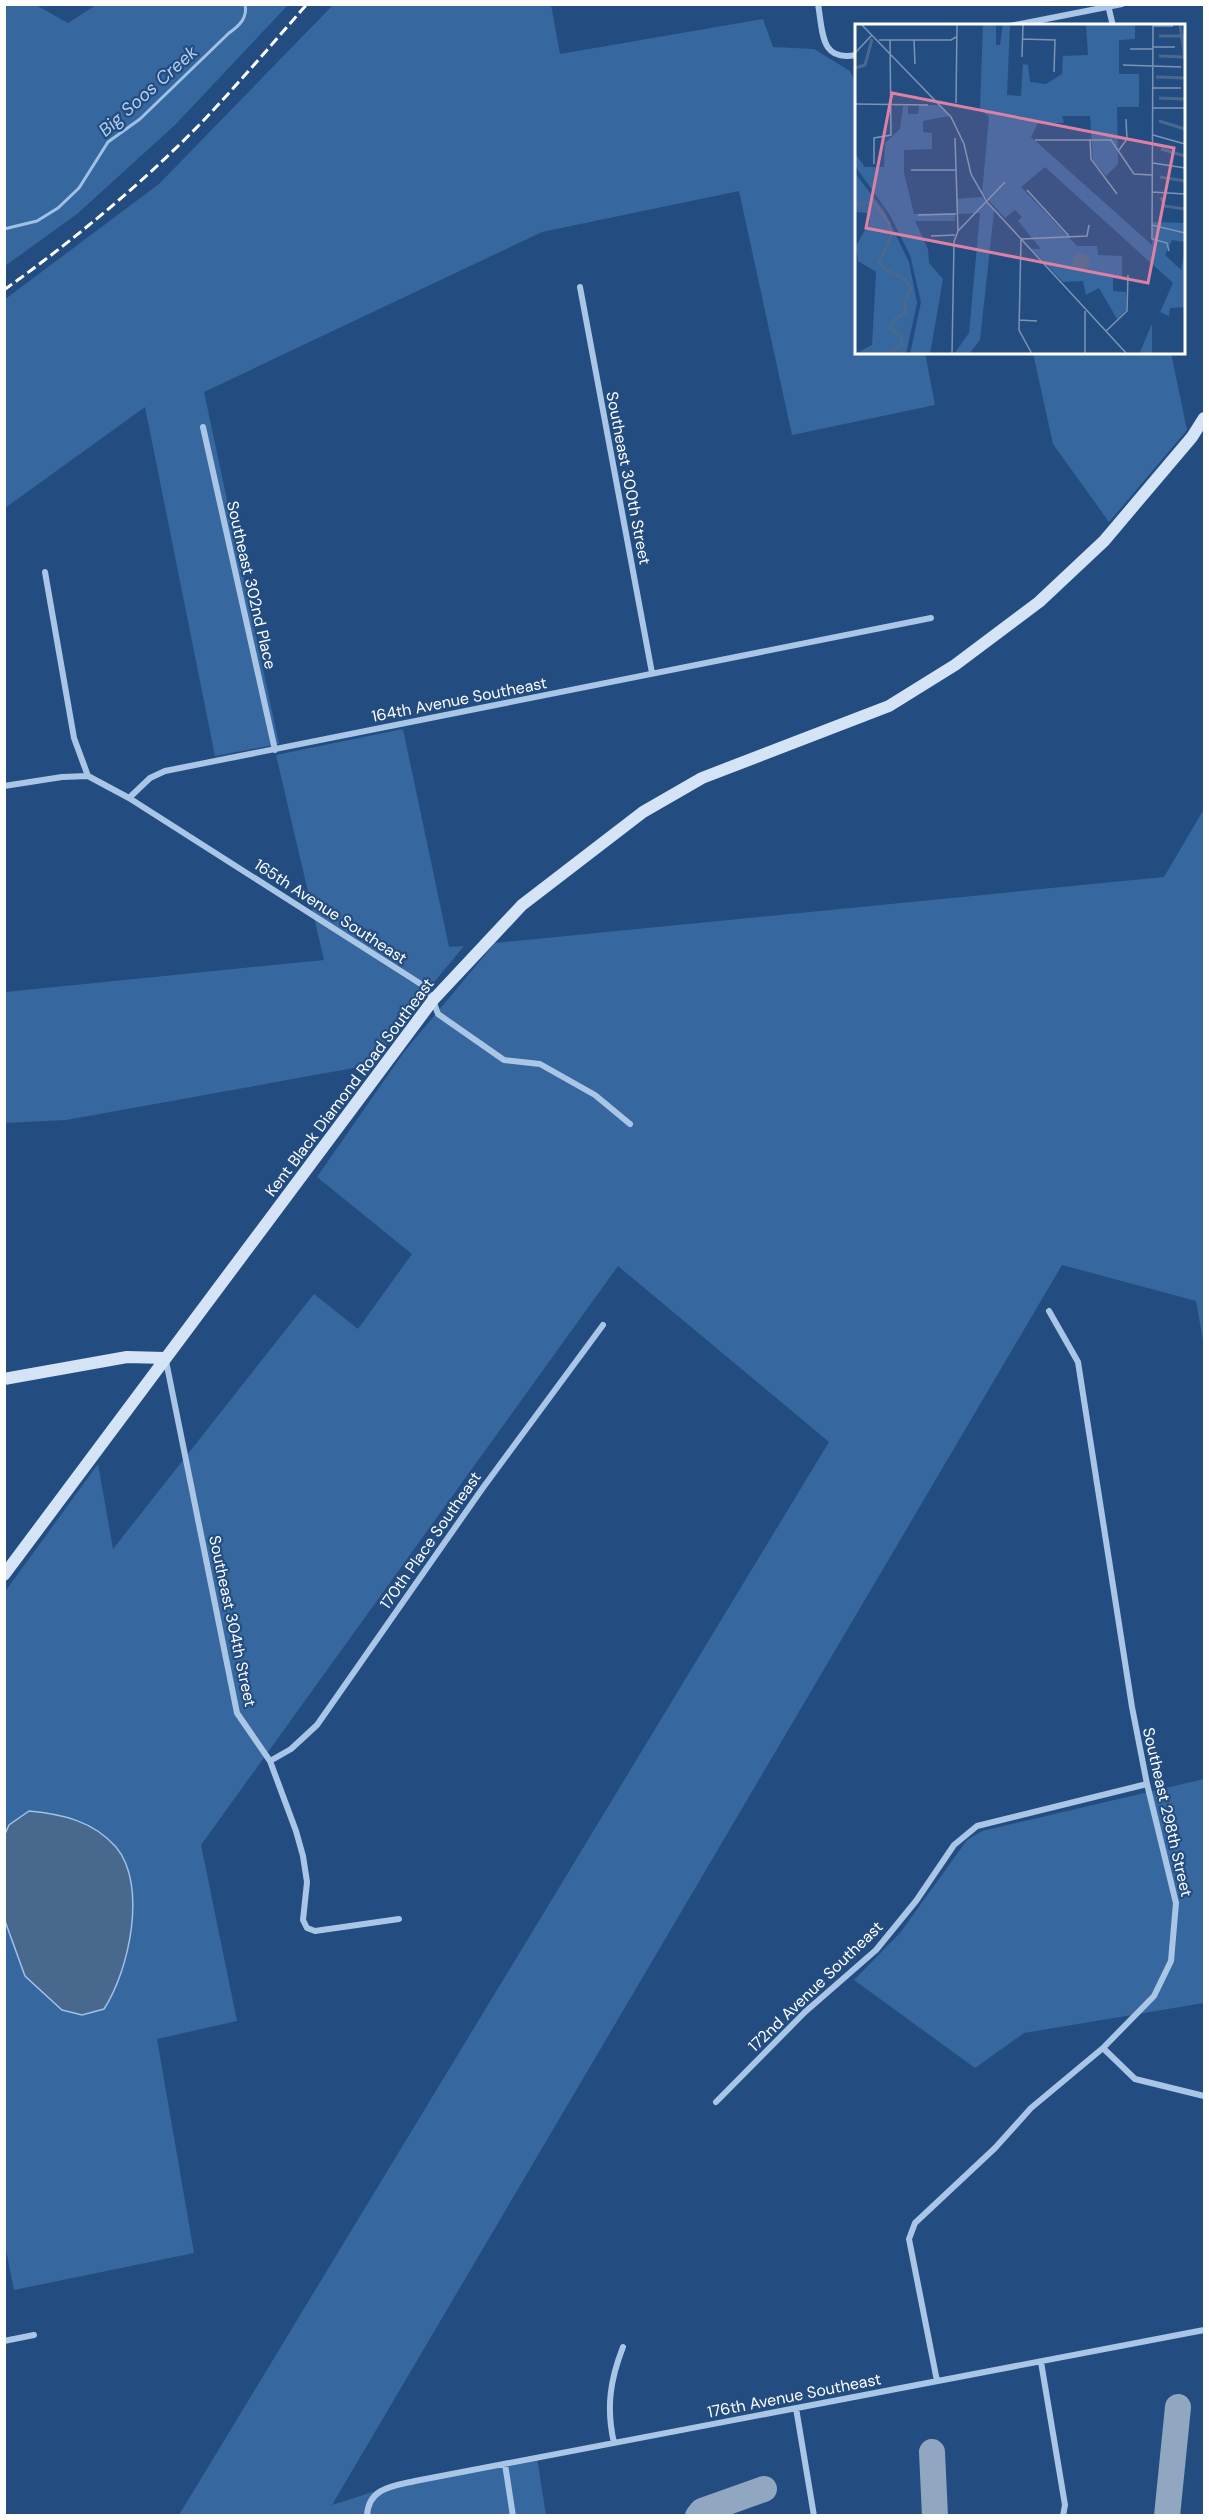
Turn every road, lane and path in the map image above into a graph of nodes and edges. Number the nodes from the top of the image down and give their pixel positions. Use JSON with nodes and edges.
{"nodes":[{"id":1,"x":818,"y":4,"type":"edge"},
{"id":2,"x":1122,"y":4,"type":"edge"},
{"id":3,"x":1108,"y":6,"type":"edge"},
{"id":4,"x":1020,"y":24,"type":"edge"},
{"id":5,"x":1112,"y":24,"type":"edge"},
{"id":6,"x":855,"y":55,"type":"edge"},
{"id":7,"x":580,"y":287,"type":"dead end"},
{"id":8,"x":1204,"y":418,"type":"edge"},
{"id":9,"x":203,"y":427,"type":"dead end"},
{"id":10,"x":45,"y":572,"type":"dead end"},
{"id":11,"x":931,"y":618,"type":"dead end"},
{"id":12,"x":652,"y":673,"type":"junction"},
{"id":13,"x":275,"y":750,"type":"junction"},
{"id":14,"x":88,"y":776,"type":"junction"},
{"id":15,"x":4,"y":786,"type":"edge"},
{"id":16,"x":129,"y":798,"type":"junction"},
{"id":17,"x":433,"y":1000,"type":"junction"},
{"id":18,"x":630,"y":1124,"type":"dead end"},
{"id":19,"x":1049,"y":1311,"type":"dead end"},
{"id":20,"x":603,"y":1324,"type":"dead end"},
{"id":21,"x":165,"y":1358,"type":"junction"},
{"id":22,"x":4,"y":1379,"type":"edge"},
{"id":23,"x":4,"y":1575,"type":"edge"},
{"id":24,"x":270,"y":1761,"type":"junction"},
{"id":25,"x":1147,"y":1784,"type":"junction"},
{"id":26,"x":399,"y":1919,"type":"dead end"},
{"id":27,"x":1103,"y":2048,"type":"junction"},
{"id":28,"x":1204,"y":2096,"type":"edge"},
{"id":29,"x":716,"y":2102,"type":"dead end"},
{"id":30,"x":1204,"y":2330,"type":"edge"},
{"id":31,"x":34,"y":2336,"type":"dead end"},
{"id":32,"x":4,"y":2341,"type":"edge"},
{"id":33,"x":623,"y":2347,"type":"dead end"},
{"id":34,"x":1041,"y":2362,"type":"junction"},
{"id":35,"x":937,"y":2381,"type":"junction"},
{"id":36,"x":796,"y":2408,"type":"junction"},
{"id":37,"x":614,"y":2443,"type":"junction"},
{"id":38,"x":505,"y":2464,"type":"junction"},
{"id":39,"x":367,"y":2516,"type":"edge"},
{"id":40,"x":513,"y":2516,"type":"edge"},
{"id":41,"x":814,"y":2516,"type":"edge"},
{"id":42,"x":1063,"y":2516,"type":"edge"}],
"edges":[{"from":1,"to":6,"type":"street"},
{"from":2,"to":3,"type":"street"},
{"from":3,"to":4,"type":"street"},
{"from":3,"to":5,"type":"street"},
{"from":7,"to":12,"type":"street","name":"Southeast 300th Street"},
{"from":8,"to":17,"type":"street","name":"Kent Black Diamond Road Southeast"},
{"from":9,"to":13,"type":"street","name":"Southeast 302nd Place"},
{"from":10,"to":14,"type":"street"},
{"from":11,"to":12,"type":"street","name":"164th Avenue Southeast"},
{"from":12,"to":13,"type":"street","name":"164th Avenue Southeast"},
{"from":13,"to":16,"type":"street","name":"164th Avenue Southeast"},
{"from":14,"to":15,"type":"street"},
{"from":14,"to":16,"type":"street"},
{"from":16,"to":17,"type":"street","name":"165th Avenue Southeast"},
{"from":17,"to":18,"type":"street","name":"165th Avenue Southeast"},
{"from":17,"to":21,"type":"street","name":"Kent Black Diamond Road Southeast"},
{"from":19,"to":25,"type":"street","name":"Southeast 298th Street"},
{"from":20,"to":24,"type":"street","name":"170th Place Southeast"},
{"from":21,"to":22,"type":"street"},
{"from":21,"to":23,"type":"street","name":"Kent Black Diamond Road Southeast"},
{"from":21,"to":24,"type":"street","name":"Southeast 304th Street"},
{"from":24,"to":26,"type":"street","name":"Southeast 304th Street"},
{"from":25,"to":27,"type":"street","name":"Southeast 298th Street"},
{"from":25,"to":29,"type":"street","name":"172nd Avenue Southeast"},
{"from":27,"to":28,"type":"street"},
{"from":27,"to":35,"type":"street","name":"Southeast 298th Street"},
{"from":30,"to":34,"type":"street","name":"176th Avenue Southeast"},
{"from":31,"to":32,"type":"street"},
{"from":33,"to":37,"type":"street"},
{"from":34,"to":35,"type":"street","name":"176th Avenue Southeast"},
{"from":34,"to":42,"type":"street"},
{"from":35,"to":36,"type":"street","name":"176th Avenue Southeast"},
{"from":36,"to":37,"type":"street","name":"176th Avenue Southeast"},
{"from":36,"to":41,"type":"street"},
{"from":37,"to":38,"type":"street","name":"176th Avenue Southeast"},
{"from":38,"to":39,"type":"street","name":"176th Avenue Southeast"},
{"from":38,"to":40,"type":"street"}]}
